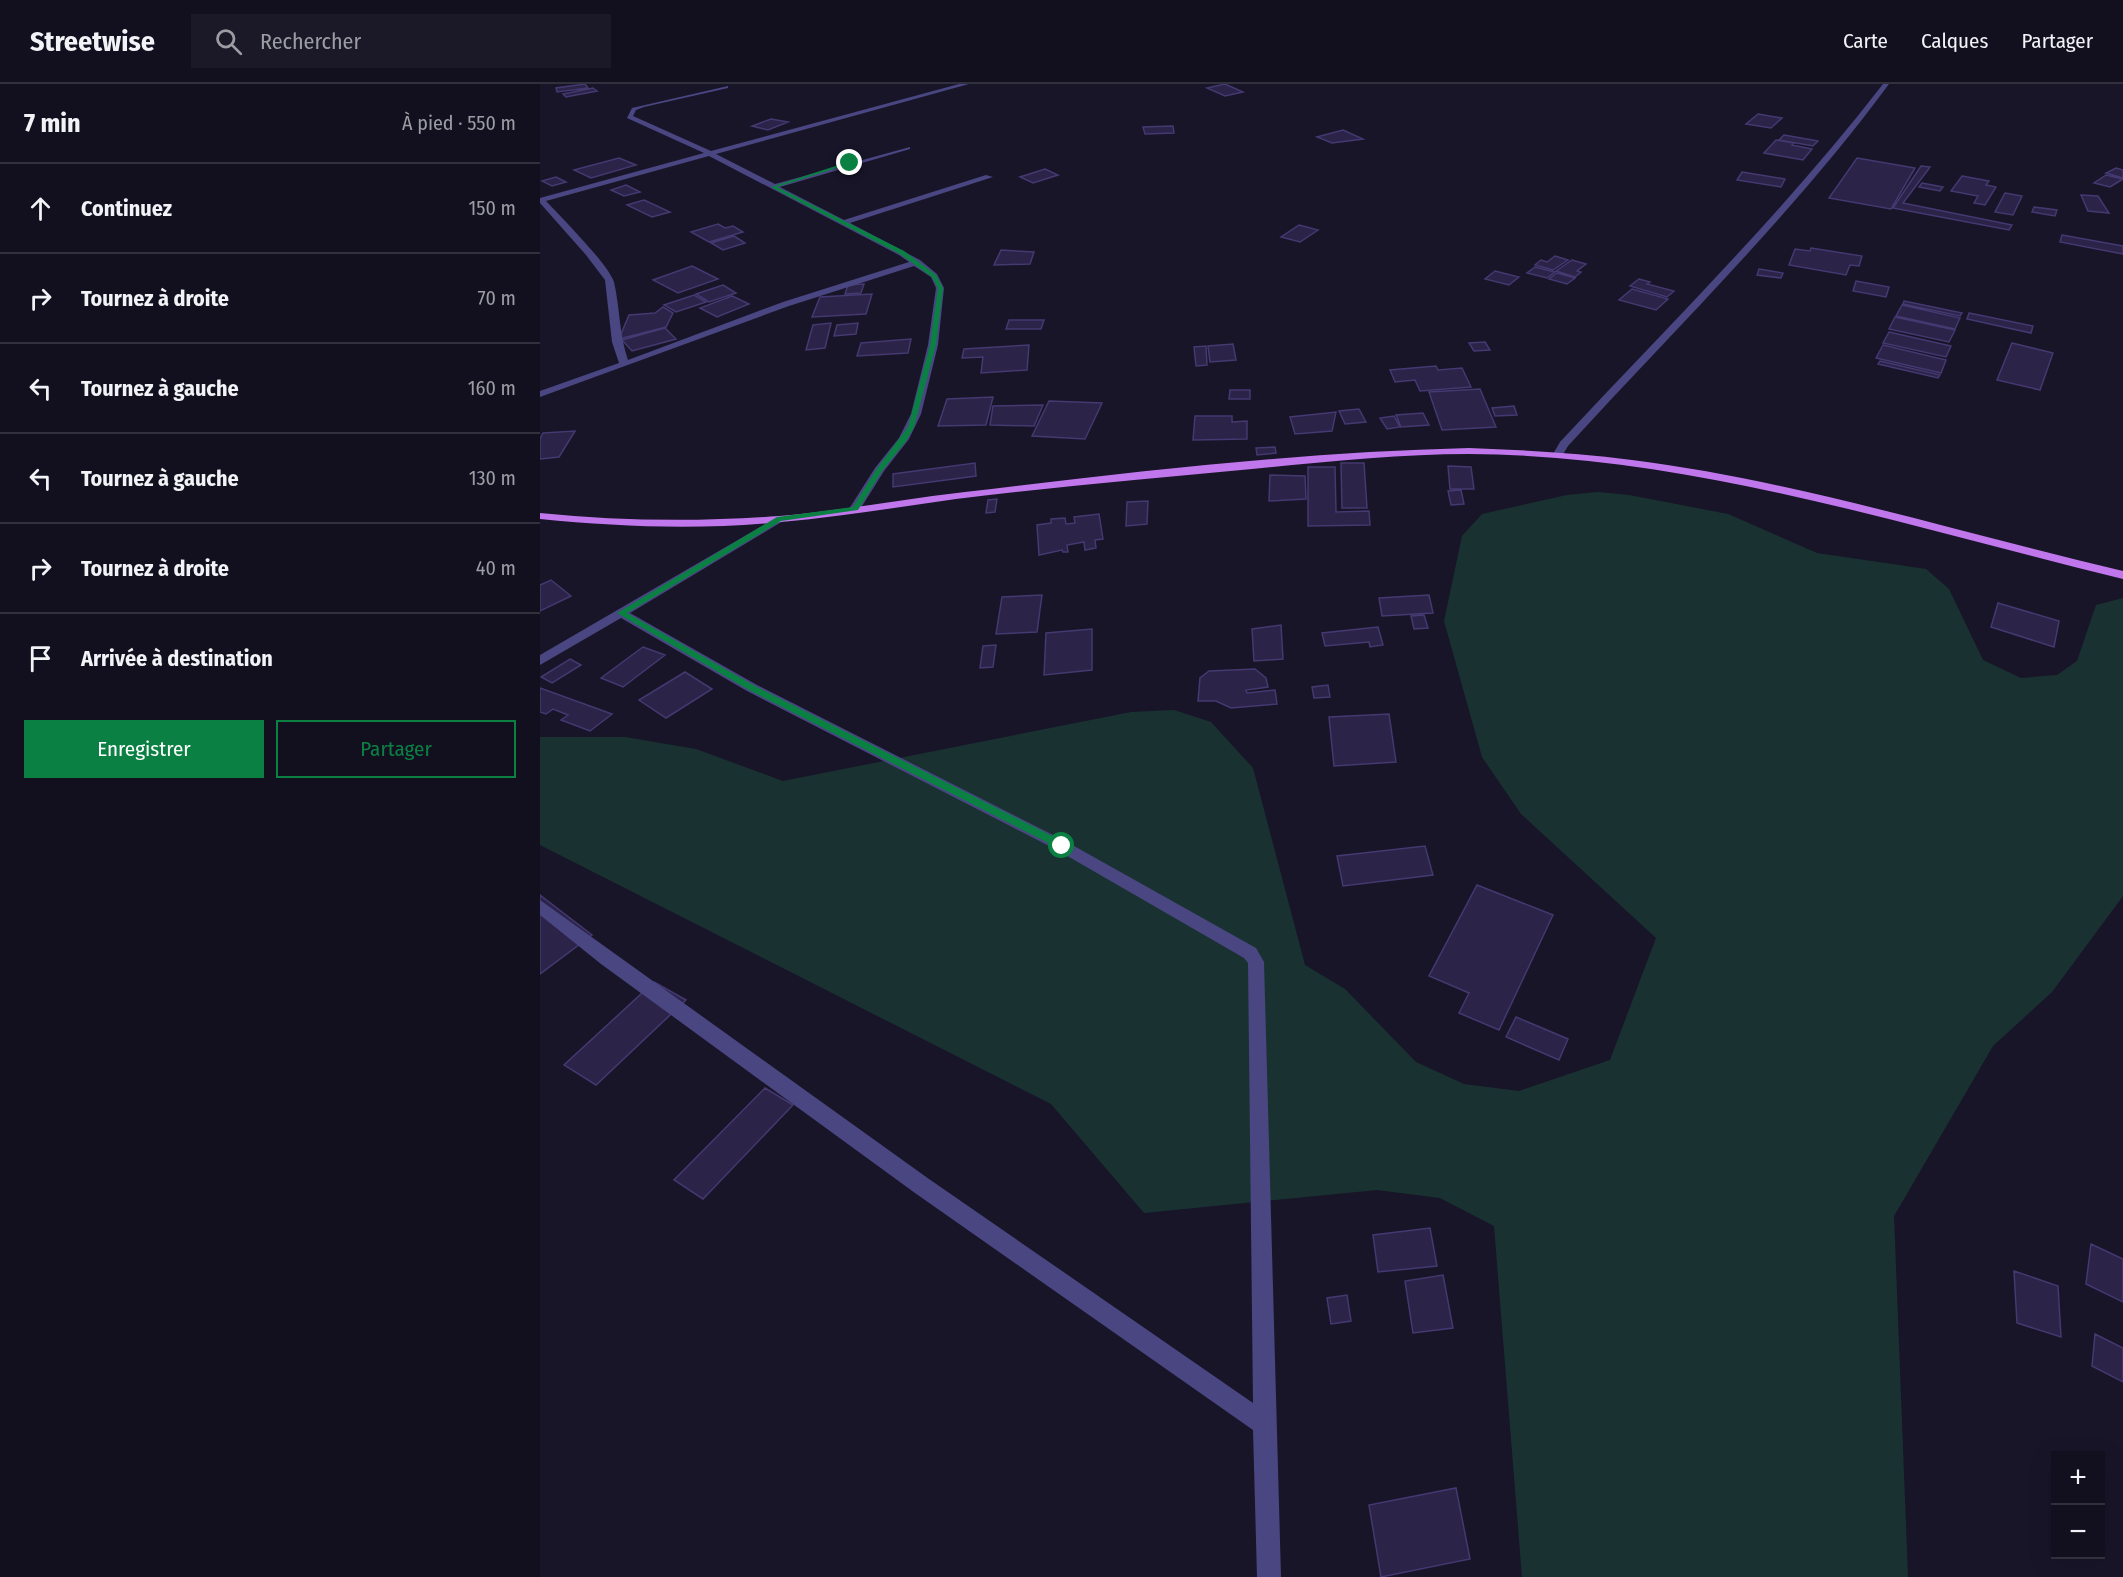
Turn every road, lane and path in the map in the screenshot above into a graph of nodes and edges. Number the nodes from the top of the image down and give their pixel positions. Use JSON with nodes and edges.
{"nodes":[{"id":1,"x":966,"y":84,"type":"edge"},
{"id":2,"x":1886,"y":84,"type":"edge"},
{"id":3,"x":726,"y":87,"type":"dead end"},
{"id":4,"x":908,"y":148,"type":"dead end"},
{"id":5,"x":709,"y":153,"type":"junction"},
{"id":6,"x":989,"y":177,"type":"dead end"},
{"id":7,"x":773,"y":187,"type":"junction"},
{"id":8,"x":541,"y":200,"type":"edge"},
{"id":9,"x":842,"y":223,"type":"junction"},
{"id":10,"x":917,"y":262,"type":"junction"},
{"id":11,"x":624,"y":363,"type":"junction"},
{"id":12,"x":540,"y":394,"type":"edge"},
{"id":13,"x":1558,"y":454,"type":"junction"},
{"id":14,"x":855,"y":509,"type":"junction"},
{"id":15,"x":540,"y":516,"type":"edge"},
{"id":16,"x":780,"y":519,"type":"junction"},
{"id":17,"x":2123,"y":575,"type":"edge"},
{"id":18,"x":621,"y":613,"type":"junction"},
{"id":19,"x":540,"y":662,"type":"edge"},
{"id":20,"x":540,"y":906,"type":"edge"},
{"id":21,"x":1264,"y":1424,"type":"junction"},
{"id":22,"x":1269,"y":1577,"type":"edge"}],
"edges":[{"from":1,"to":5,"type":"street"},
{"from":2,"to":13,"type":"street"},
{"from":3,"to":5,"type":"street"},
{"from":4,"to":7,"type":"street"},
{"from":5,"to":7,"type":"street"},
{"from":5,"to":8,"type":"street"},
{"from":6,"to":9,"type":"street"},
{"from":7,"to":9,"type":"street"},
{"from":8,"to":11,"type":"street"},
{"from":9,"to":10,"type":"street"},
{"from":10,"to":11,"type":"street"},
{"from":10,"to":14,"type":"street"},
{"from":11,"to":12,"type":"street"},
{"from":13,"to":14,"type":"main road"},
{"from":13,"to":17,"type":"main road"},
{"from":14,"to":16,"type":"main road"},
{"from":15,"to":16,"type":"main road"},
{"from":16,"to":18,"type":"street"},
{"from":18,"to":19,"type":"street"},
{"from":18,"to":21,"type":"street"},
{"from":20,"to":21,"type":"street"},
{"from":21,"to":22,"type":"street"}]}
